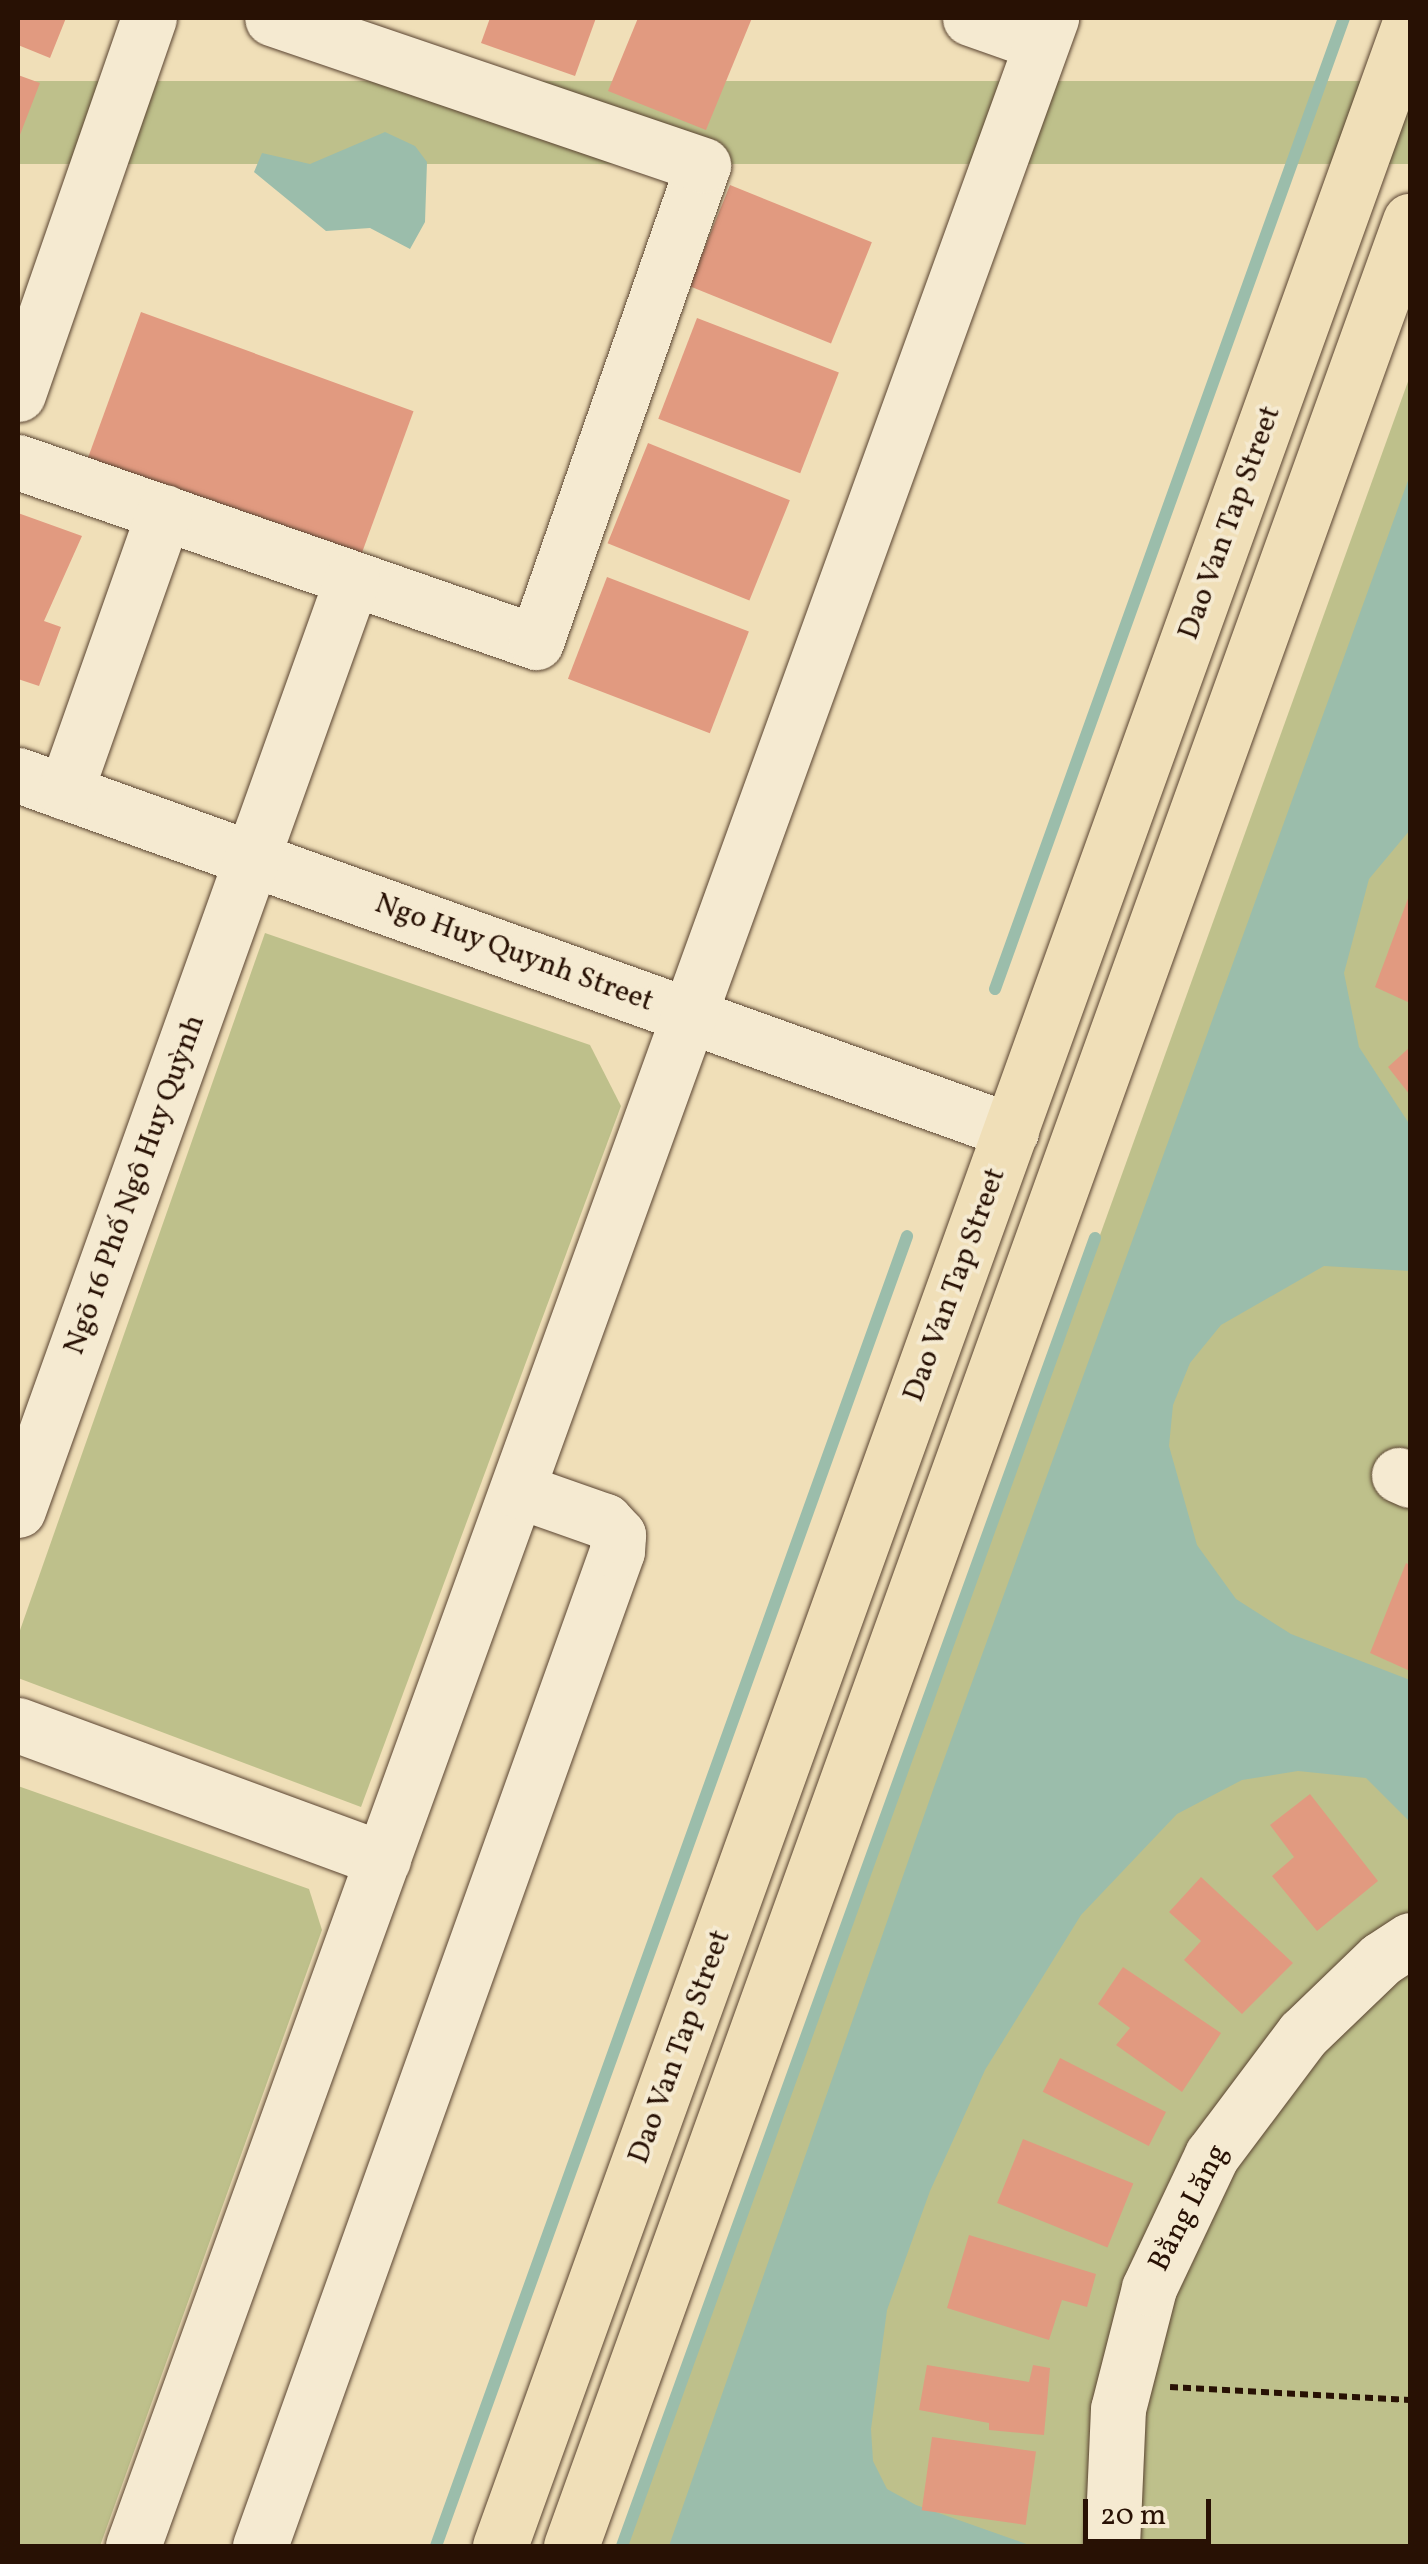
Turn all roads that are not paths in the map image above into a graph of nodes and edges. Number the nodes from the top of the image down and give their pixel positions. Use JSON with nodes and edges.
{"nodes":[{"id":1,"x":149,"y":18,"type":"edge"},
{"id":2,"x":272,"y":18,"type":"edge"},
{"id":3,"x":970,"y":18,"type":"edge"},
{"id":4,"x":1410,"y":23,"type":"edge"},
{"id":5,"x":1046,"y":30,"type":"edge"},
{"id":6,"x":1410,"y":220,"type":"edge"},
{"id":7,"x":18,"y":394,"type":"edge"},
{"id":8,"x":18,"y":462,"type":"edge"},
{"id":9,"x":164,"y":512,"type":"junction"},
{"id":10,"x":352,"y":579,"type":"junction"},
{"id":11,"x":41,"y":783,"type":"edge"},
{"id":12,"x":252,"y":859,"type":"junction"},
{"id":13,"x":689,"y":1016,"type":"junction"},
{"id":14,"x":1010,"y":1131,"type":"junction"},
{"id":15,"x":517,"y":1490,"type":"junction"},
{"id":16,"x":18,"y":1510,"type":"edge"},
{"id":17,"x":18,"y":1726,"type":"edge"},
{"id":18,"x":383,"y":1859,"type":"junction"},
{"id":19,"x":1410,"y":1940,"type":"edge"},
{"id":20,"x":134,"y":2546,"type":"edge"},
{"id":21,"x":260,"y":2546,"type":"edge"},
{"id":22,"x":500,"y":2546,"type":"edge"},
{"id":23,"x":571,"y":2546,"type":"edge"},
{"id":24,"x":1112,"y":2546,"type":"edge"}],
"edges":[{"from":1,"to":7,"type":"street"},
{"from":2,"to":10,"type":"street"},
{"from":3,"to":5,"type":"street"},
{"from":4,"to":14,"type":"main road","name":"Dao Van Tap Street"},
{"from":5,"to":13,"type":"street"},
{"from":6,"to":23,"type":"main road"},
{"from":8,"to":9,"type":"street"},
{"from":9,"to":10,"type":"street"},
{"from":9,"to":11,"type":"street"},
{"from":10,"to":12,"type":"street","name":"Ngõ 16 Phố Ngô Huy Quỳnh"},
{"from":11,"to":12,"type":"street","name":"Ngo Huy Quynh Street"},
{"from":12,"to":13,"type":"street","name":"Ngo Huy Quynh Street"},
{"from":12,"to":16,"type":"street","name":"Ngõ 16 Phố Ngô Huy Quỳnh"},
{"from":13,"to":14,"type":"street","name":"Ngo Huy Quynh Street"},
{"from":13,"to":15,"type":"street"},
{"from":14,"to":22,"type":"main road","name":"Dao Van Tap Street"},
{"from":15,"to":18,"type":"street"},
{"from":15,"to":21,"type":"street"},
{"from":17,"to":18,"type":"street"},
{"from":18,"to":20,"type":"street"},
{"from":19,"to":24,"type":"street","name":"Bằng Lăng"}]}
